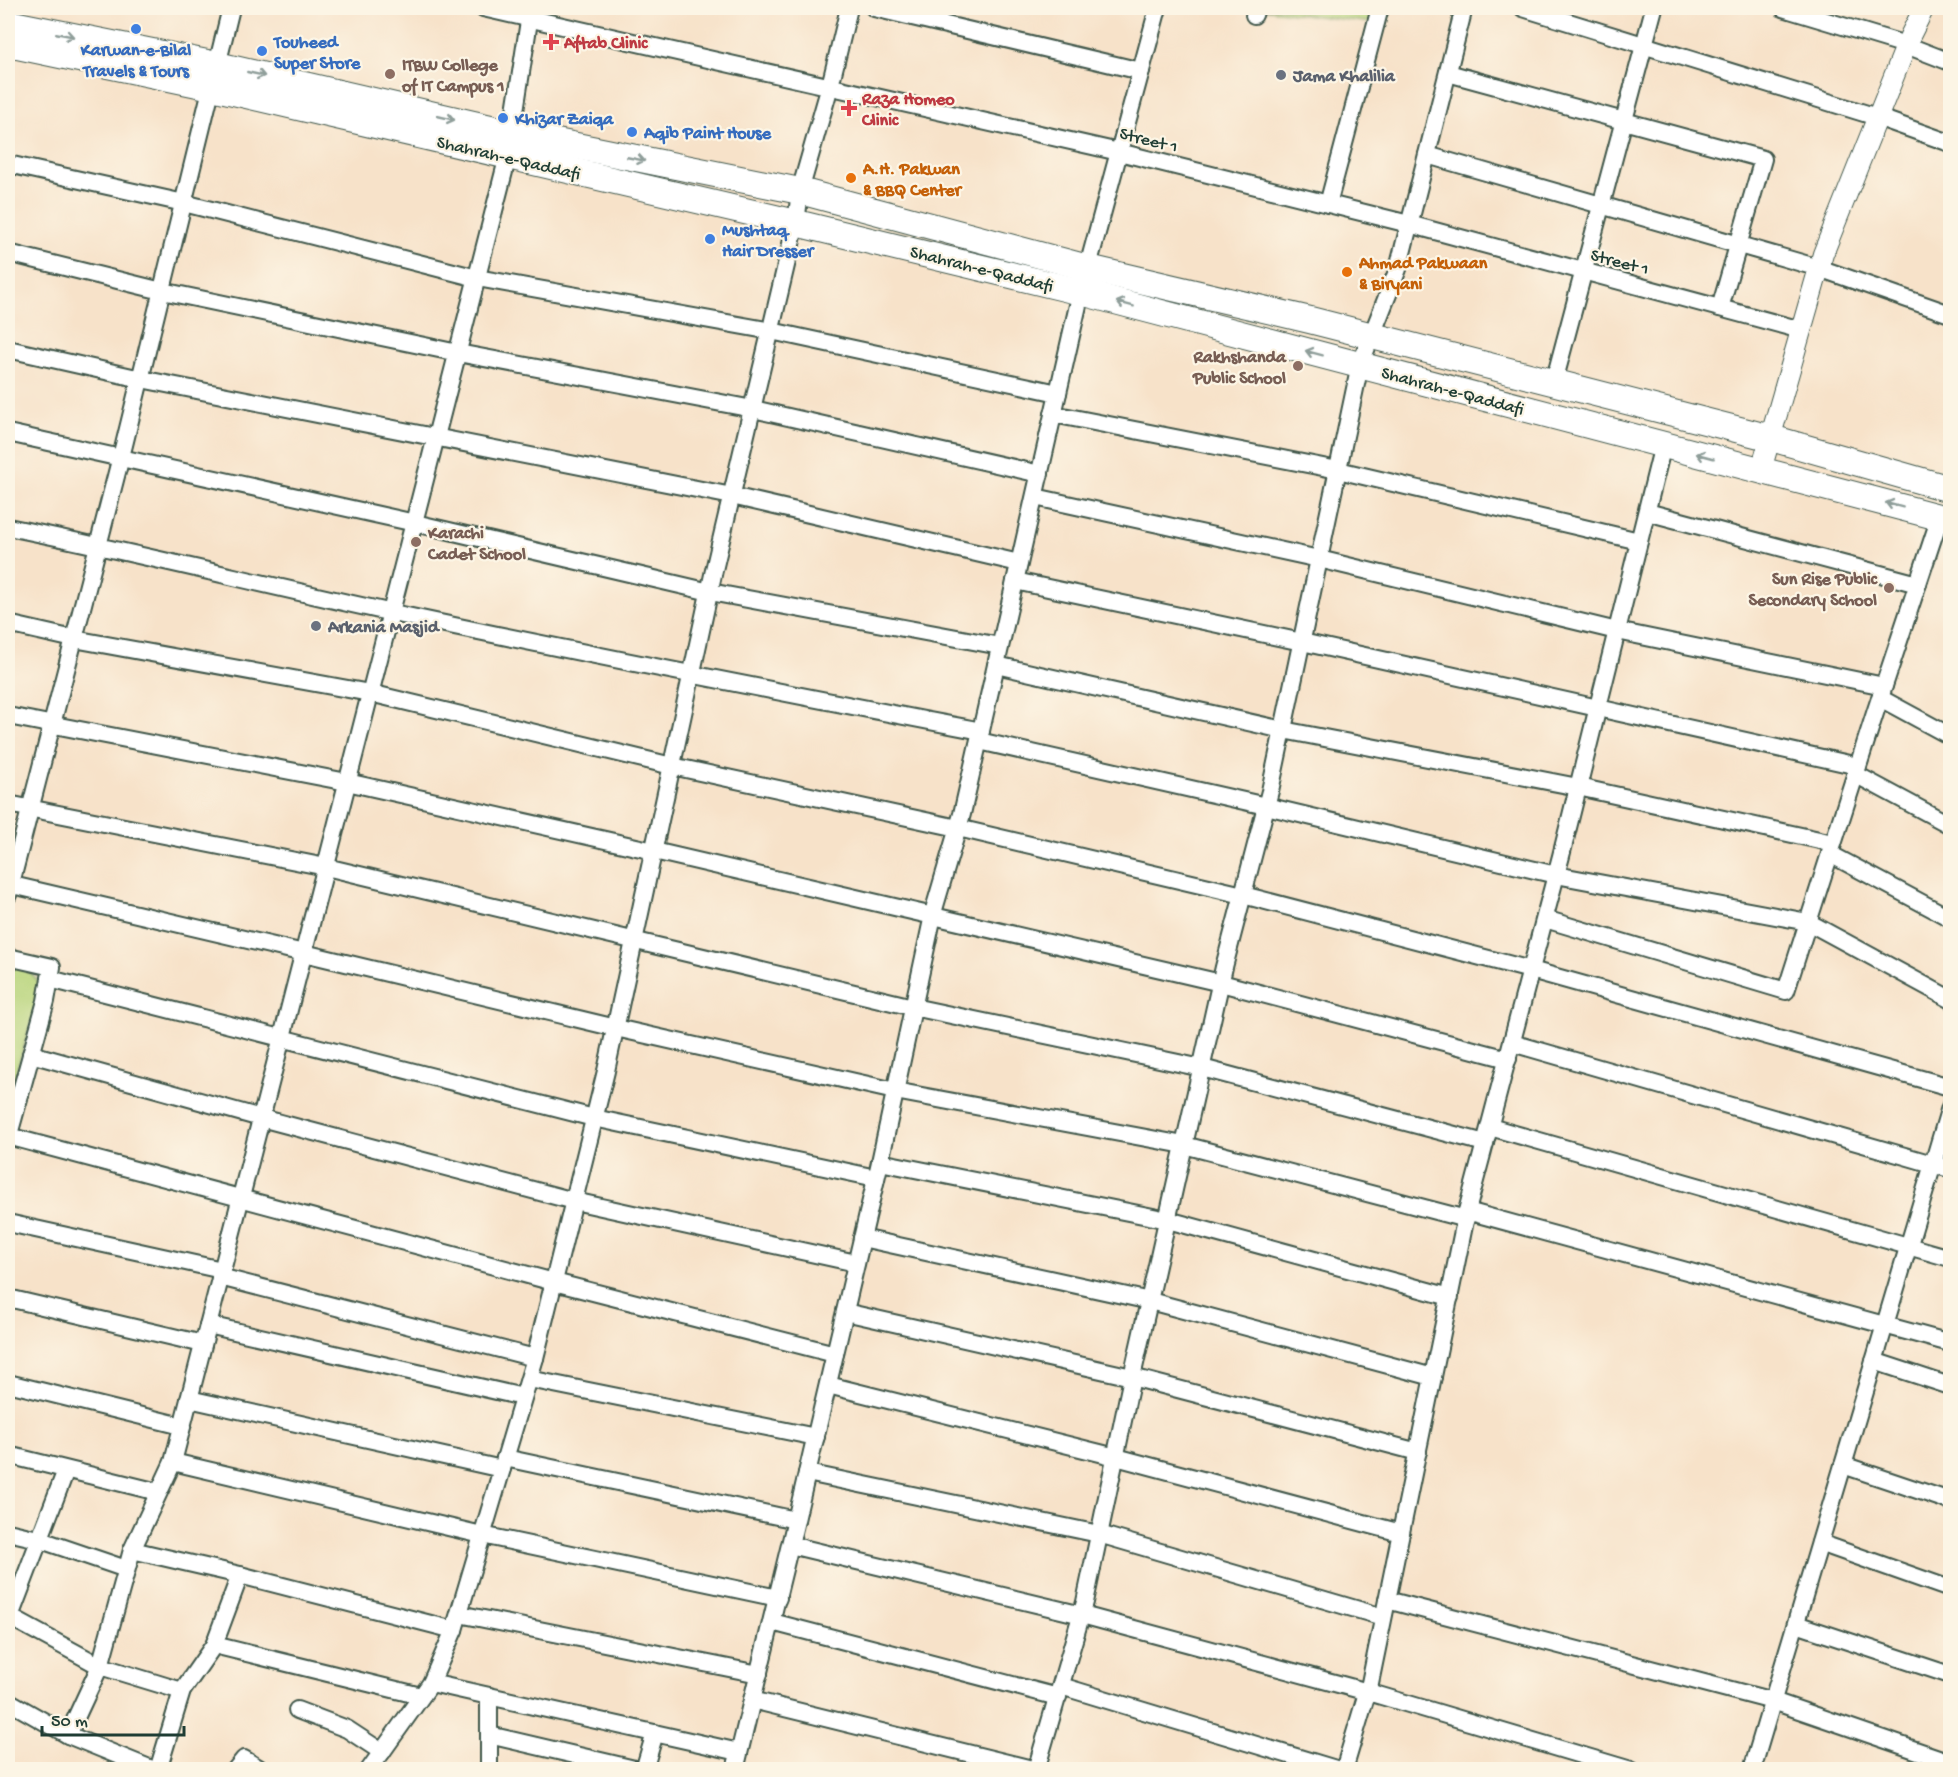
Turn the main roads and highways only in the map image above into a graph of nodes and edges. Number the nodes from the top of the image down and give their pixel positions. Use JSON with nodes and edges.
{"nodes":[{"id":1,"x":8,"y":23,"type":"edge"},
{"id":2,"x":8,"y":44,"type":"edge"},
{"id":3,"x":214,"y":76,"type":"junction"},
{"id":4,"x":510,"y":145,"type":"junction"},
{"id":5,"x":1084,"y":280,"type":"junction"},
{"id":6,"x":1950,"y":489,"type":"edge"},
{"id":7,"x":1945,"y":519,"type":"edge"}],
"edges":[{"from":1,"to":3,"type":"main road","name":"Shahrah-e-Qaddafi","one_way":true},
{"from":2,"to":3,"type":"main road","name":"Shahrah-e-Qaddafi"},
{"from":3,"to":4,"type":"main road","name":"Shahrah-e-Qaddafi"},
{"from":4,"to":5,"type":"main road","name":"Shahrah-e-Qaddafi"},
{"from":4,"to":5,"type":"main road","name":"Shahrah-e-Qaddafi","one_way":true},
{"from":5,"to":6,"type":"main road","name":"Shahrah-e-Qaddafi"},
{"from":7,"to":5,"type":"main road","name":"Shahrah-e-Qaddafi","one_way":true}]}
